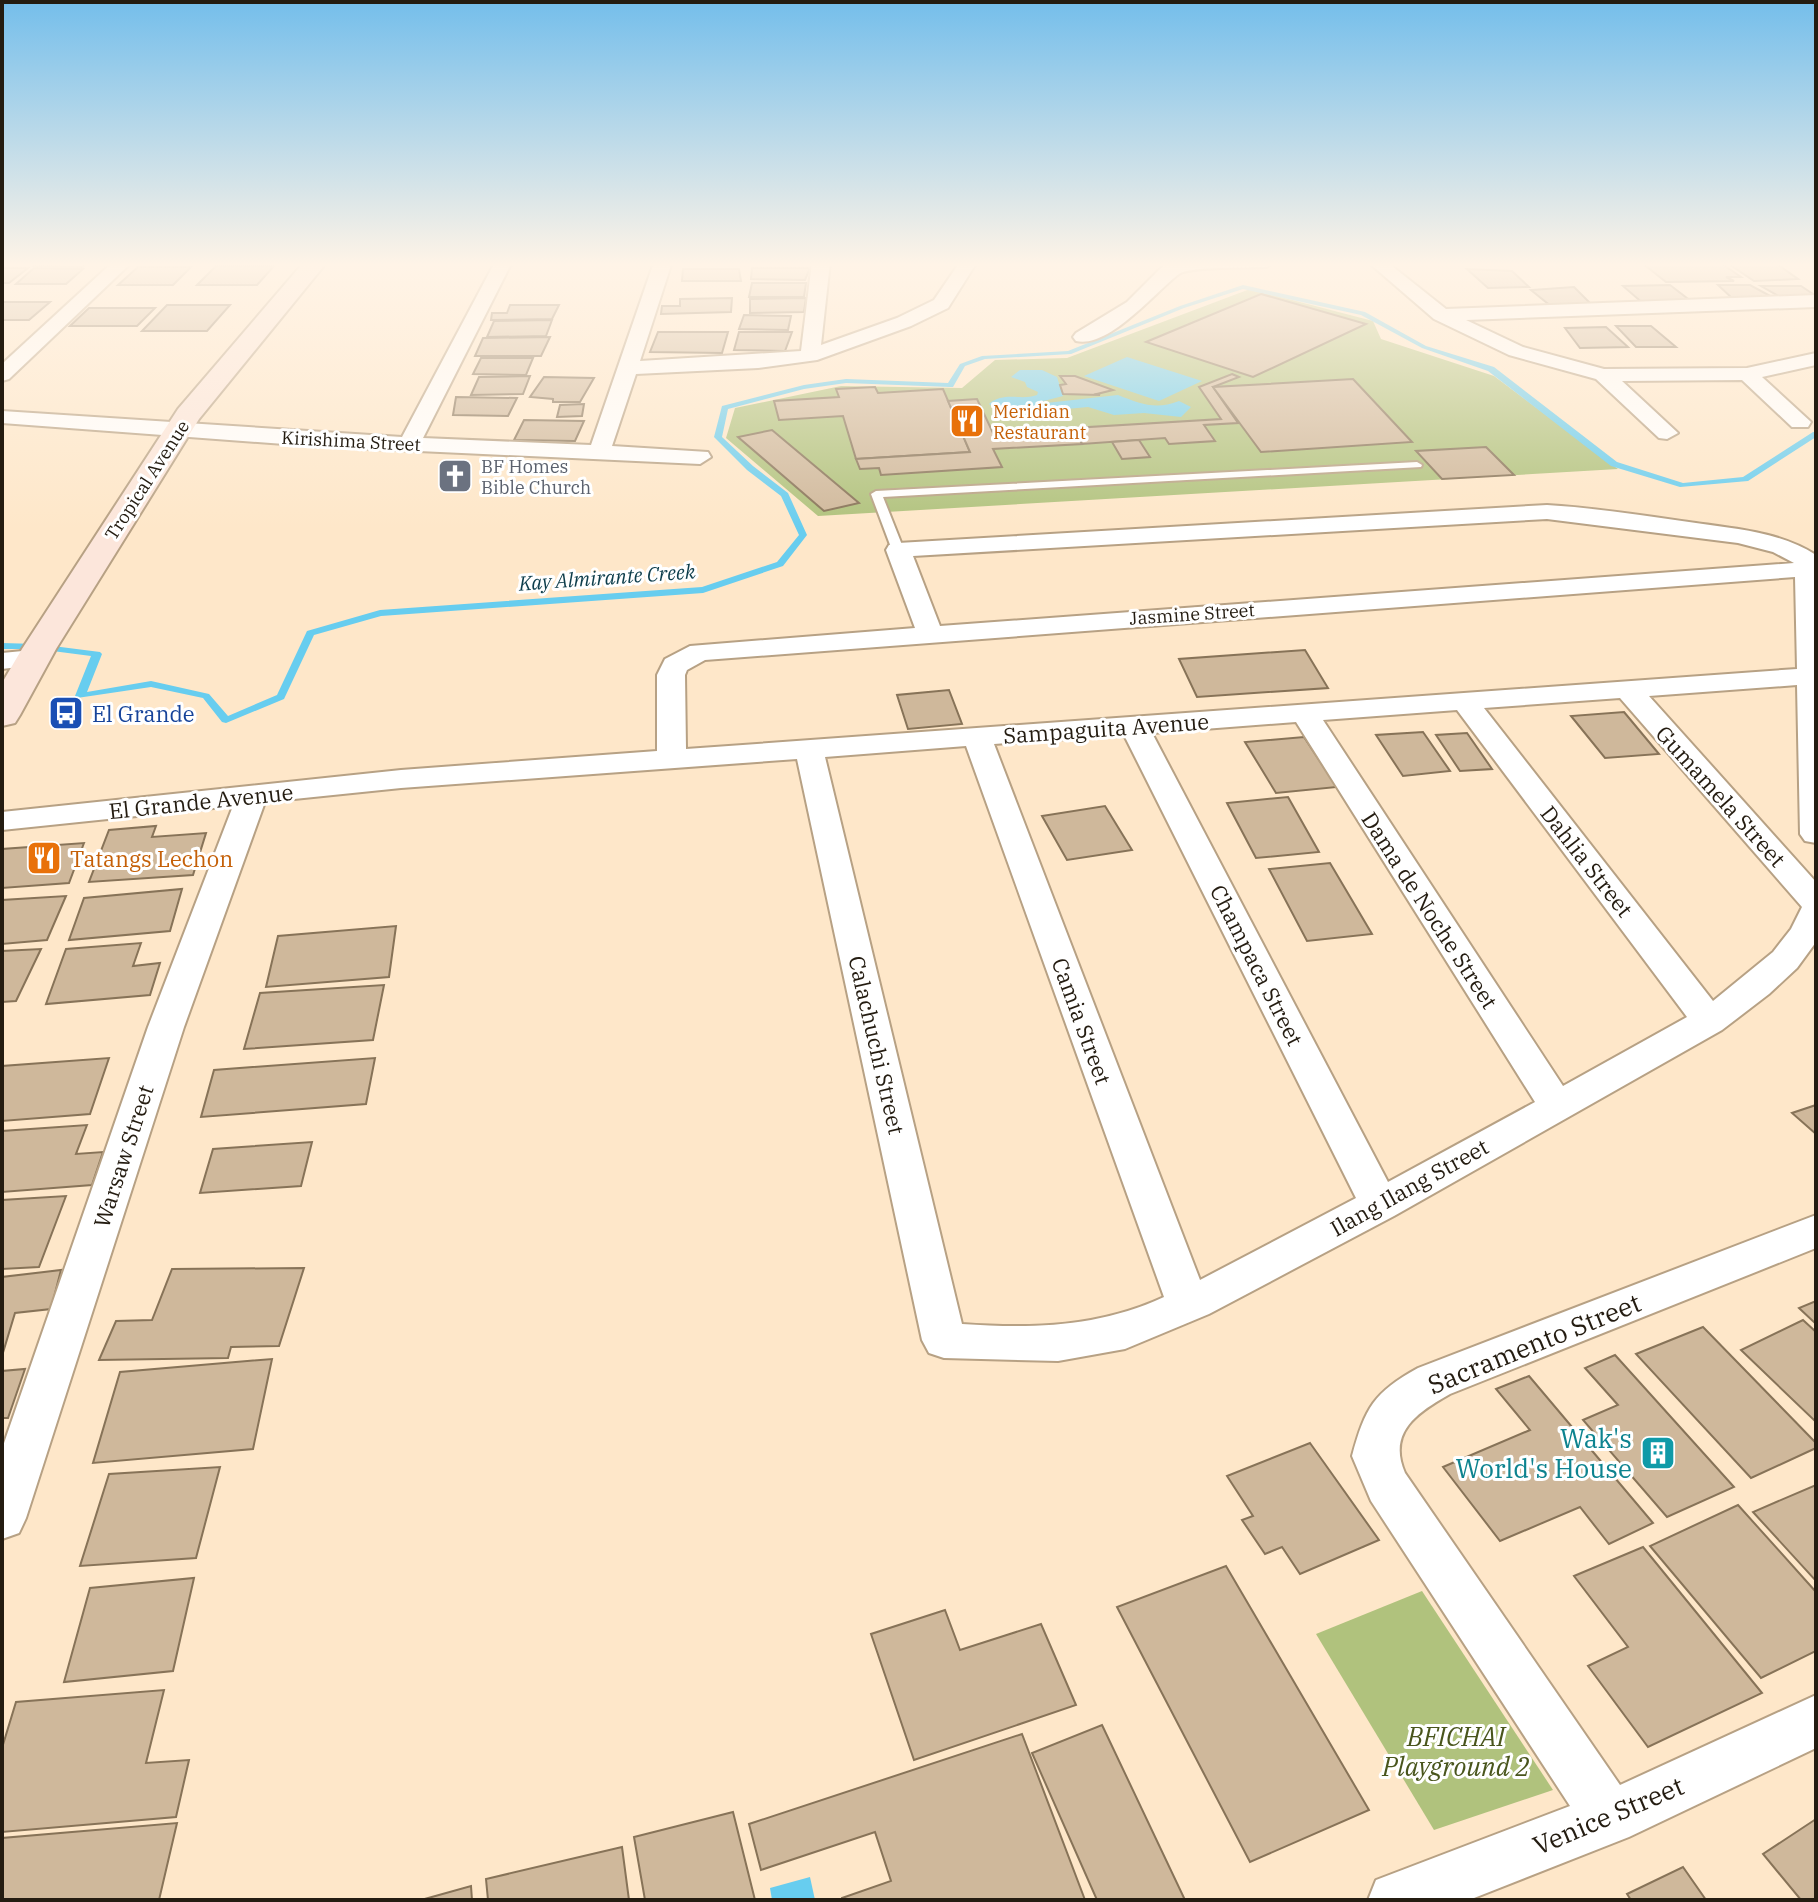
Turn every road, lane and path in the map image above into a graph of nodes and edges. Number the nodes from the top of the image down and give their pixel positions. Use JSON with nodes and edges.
{"nodes":[{"id":1,"x":28,"y":351,"type":"edge"},
{"id":2,"x":244,"y":351,"type":"edge"},
{"id":3,"x":458,"y":351,"type":"edge"},
{"id":4,"x":635,"y":351,"type":"edge"},
{"id":5,"x":811,"y":351,"type":"edge"},
{"id":6,"x":824,"y":351,"type":"edge"},
{"id":7,"x":1516,"y":351,"type":"edge"},
{"id":8,"x":810,"y":356,"type":"junction"},
{"id":9,"x":1816,"y":359,"type":"edge"},
{"id":10,"x":629,"y":368,"type":"junction"},
{"id":11,"x":1747,"y":374,"type":"junction"},
{"id":12,"x":2,"y":375,"type":"edge"},
{"id":13,"x":1603,"y":375,"type":"junction"},
{"id":14,"x":2,"y":417,"type":"edge"},
{"id":15,"x":1800,"y":422,"type":"dead end"},
{"id":16,"x":179,"y":431,"type":"junction"},
{"id":17,"x":1667,"y":433,"type":"dead end"},
{"id":18,"x":409,"y":444,"type":"junction"},
{"id":19,"x":600,"y":451,"type":"junction"},
{"id":20,"x":700,"y":457,"type":"dead end"},
{"id":21,"x":1417,"y":465,"type":"dead end"},
{"id":22,"x":898,"y":550,"type":"junction"},
{"id":23,"x":1808,"y":569,"type":"junction"},
{"id":24,"x":930,"y":633,"type":"junction"},
{"id":25,"x":18,"y":659,"type":"edge"},
{"id":26,"x":1811,"y":676,"type":"junction"},
{"id":27,"x":1627,"y":689,"type":"junction"},
{"id":28,"x":1464,"y":701,"type":"junction"},
{"id":29,"x":1304,"y":713,"type":"junction"},
{"id":30,"x":2,"y":715,"type":"edge"},
{"id":31,"x":1134,"y":726,"type":"junction"},
{"id":32,"x":977,"y":737,"type":"junction"},
{"id":33,"x":809,"y":749,"type":"junction"},
{"id":34,"x":672,"y":760,"type":"junction"},
{"id":35,"x":401,"y":779,"type":"joint"},
{"id":36,"x":252,"y":796,"type":"junction"},
{"id":37,"x":2,"y":821,"type":"edge"},
{"id":38,"x":1816,"y":834,"type":"edge"},
{"id":39,"x":1816,"y":902,"type":"edge"},
{"id":40,"x":1816,"y":911,"type":"edge"},
{"id":41,"x":1709,"y":1021,"type":"junction"},
{"id":42,"x":1557,"y":1106,"type":"junction"},
{"id":43,"x":1380,"y":1205,"type":"junction"},
{"id":44,"x":1816,"y":1231,"type":"edge"},
{"id":45,"x":1188,"y":1304,"type":"junction"},
{"id":46,"x":944,"y":1340,"type":"joint"},
{"id":47,"x":2,"y":1518,"type":"edge"},
{"id":48,"x":1816,"y":1721,"type":"edge"},
{"id":49,"x":1610,"y":1818,"type":"junction"},
{"id":50,"x":1396,"y":1900,"type":"edge"}],
"edges":[{"from":1,"to":12,"type":"street"},
{"from":2,"to":16,"type":"street","name":"Tropical Avenue"},
{"from":3,"to":18,"type":"street"},
{"from":4,"to":10,"type":"street"},
{"from":5,"to":8,"type":"street"},
{"from":6,"to":8,"type":"street"},
{"from":7,"to":13,"type":"street"},
{"from":8,"to":10,"type":"street"},
{"from":9,"to":11,"type":"street"},
{"from":10,"to":19,"type":"street"},
{"from":11,"to":13,"type":"street"},
{"from":11,"to":15,"type":"street"},
{"from":13,"to":17,"type":"street"},
{"from":14,"to":16,"type":"street","name":"Kirishima Street"},
{"from":16,"to":18,"type":"street","name":"Kirishima Street"},
{"from":16,"to":25,"type":"street","name":"Tropical Avenue"},
{"from":18,"to":19,"type":"street","name":"Kirishima Street"},
{"from":19,"to":20,"type":"street","name":"Kirishima Street"},
{"from":21,"to":22,"type":"lane"},
{"from":22,"to":23,"type":"street"},
{"from":22,"to":24,"type":"street"},
{"from":23,"to":24,"type":"street","name":"Jasmine Street"},
{"from":23,"to":26,"type":"street"},
{"from":24,"to":34,"type":"street","name":"Jasmine Street"},
{"from":25,"to":30,"type":"street","name":"Tropical Avenue"},
{"from":26,"to":27,"type":"street","name":"Sampaguita Avenue"},
{"from":26,"to":38,"type":"street"},
{"from":27,"to":28,"type":"street","name":"Sampaguita Avenue"},
{"from":27,"to":39,"type":"street","name":"Gumamela Street"},
{"from":28,"to":29,"type":"street","name":"Sampaguita Avenue"},
{"from":28,"to":41,"type":"street","name":"Dahlia Street"},
{"from":29,"to":31,"type":"street","name":"Sampaguita Avenue"},
{"from":29,"to":42,"type":"street","name":"Dama de Noche Street"},
{"from":31,"to":32,"type":"street","name":"Sampaguita Avenue"},
{"from":31,"to":43,"type":"street","name":"Champaca Street"},
{"from":32,"to":33,"type":"street","name":"Sampaguita Avenue"},
{"from":32,"to":45,"type":"street","name":"Camia Street"},
{"from":33,"to":34,"type":"street","name":"Sampaguita Avenue"},
{"from":33,"to":46,"type":"street","name":"Calachuchi Street"},
{"from":34,"to":35,"type":"street","name":"Sampaguita Avenue"},
{"from":35,"to":36,"type":"street","name":"El Grande Avenue"},
{"from":36,"to":37,"type":"street","name":"El Grande Avenue"},
{"from":36,"to":47,"type":"street","name":"Warsaw Street"},
{"from":40,"to":41,"type":"street","name":"Ilang Ilang Street"},
{"from":41,"to":42,"type":"street","name":"Ilang Ilang Street"},
{"from":42,"to":43,"type":"street","name":"Ilang Ilang Street"},
{"from":43,"to":45,"type":"street","name":"Ilang Ilang Street"},
{"from":44,"to":49,"type":"street","name":"Sacramento Street"},
{"from":45,"to":46,"type":"street","name":"Ilang Ilang Street"},
{"from":48,"to":49,"type":"street","name":"Venice Street"},
{"from":49,"to":50,"type":"street","name":"Venice Street"}]}
